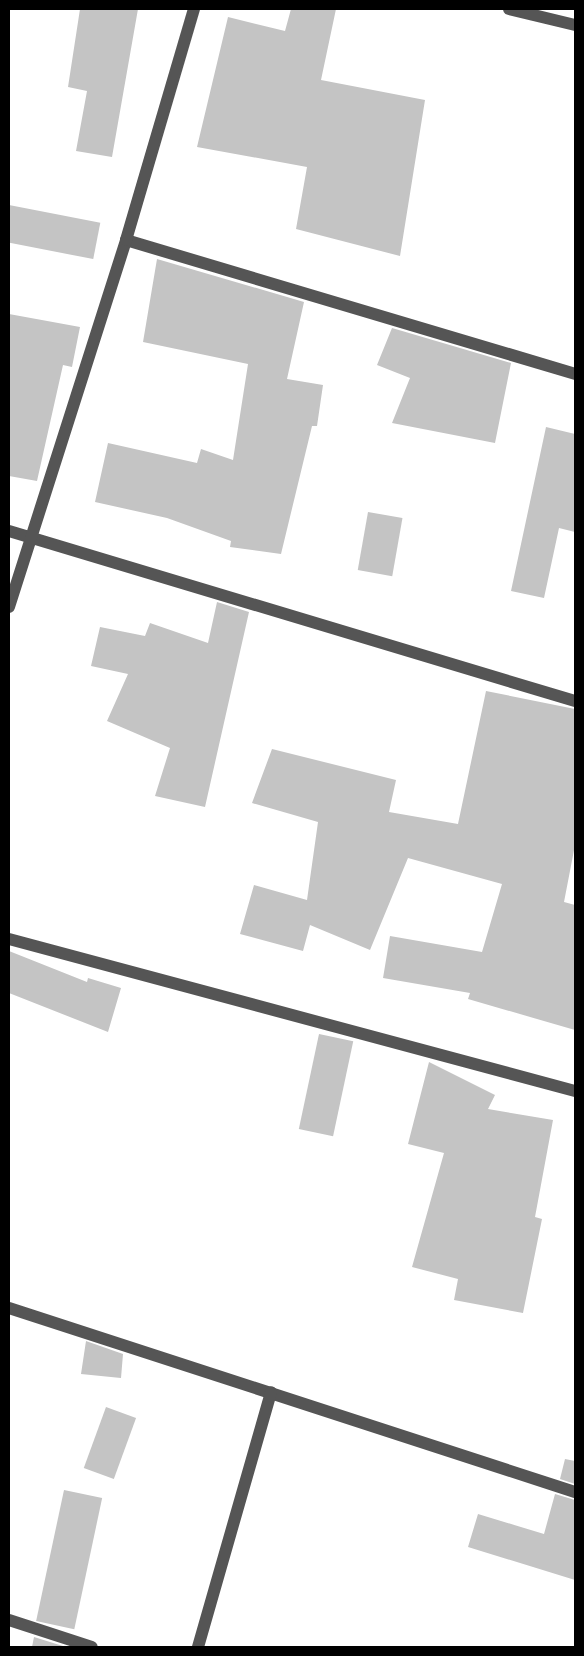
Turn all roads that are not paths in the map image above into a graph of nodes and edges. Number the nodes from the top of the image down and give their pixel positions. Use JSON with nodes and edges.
{"nodes":[{"id":1,"x":194,"y":9,"type":"edge"},
{"id":2,"x":508,"y":9,"type":"edge"},
{"id":3,"x":575,"y":25,"type":"edge"},
{"id":4,"x":126,"y":240,"type":"junction"},
{"id":5,"x":575,"y":374,"type":"edge"},
{"id":6,"x":9,"y":531,"type":"edge"},
{"id":7,"x":34,"y":538,"type":"junction"},
{"id":8,"x":9,"y":606,"type":"edge"},
{"id":9,"x":575,"y":701,"type":"edge"},
{"id":10,"x":9,"y":939,"type":"edge"},
{"id":11,"x":575,"y":1091,"type":"edge"},
{"id":12,"x":9,"y":1308,"type":"edge"},
{"id":13,"x":271,"y":1392,"type":"junction"},
{"id":14,"x":575,"y":1492,"type":"edge"},
{"id":15,"x":9,"y":1620,"type":"edge"},
{"id":16,"x":92,"y":1647,"type":"edge"},
{"id":17,"x":198,"y":1647,"type":"edge"}],
"edges":[{"from":1,"to":4,"type":"street"},
{"from":2,"to":3,"type":"street"},
{"from":4,"to":5,"type":"street"},
{"from":4,"to":7,"type":"street"},
{"from":6,"to":7,"type":"street"},
{"from":7,"to":8,"type":"street"},
{"from":7,"to":9,"type":"street"},
{"from":10,"to":11,"type":"street"},
{"from":12,"to":13,"type":"street"},
{"from":13,"to":14,"type":"street"},
{"from":13,"to":17,"type":"street"},
{"from":15,"to":16,"type":"street"}]}
